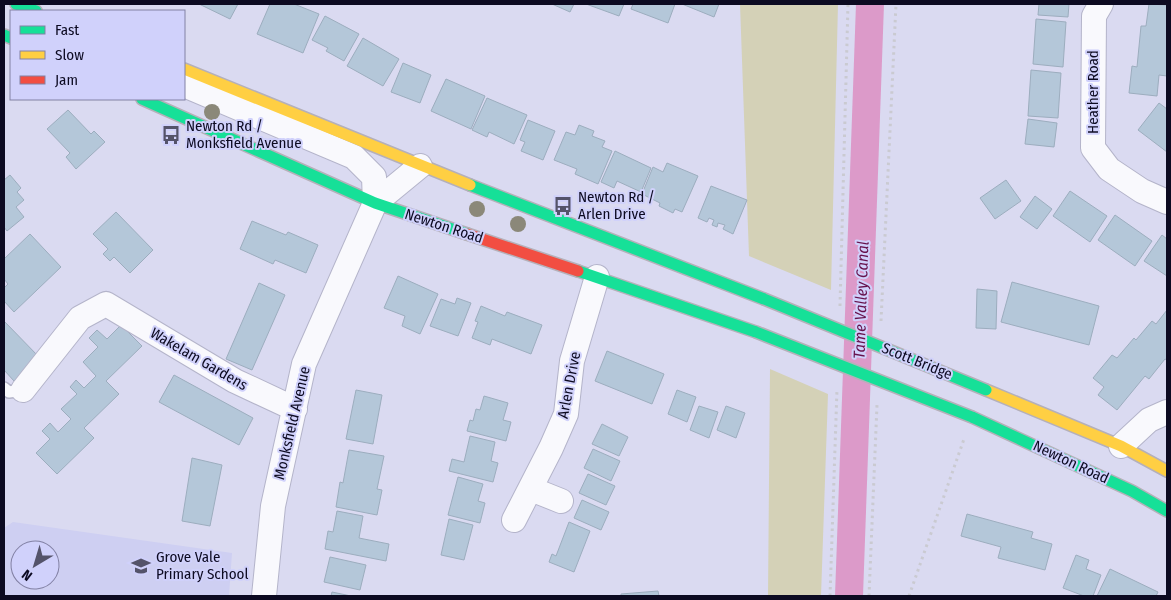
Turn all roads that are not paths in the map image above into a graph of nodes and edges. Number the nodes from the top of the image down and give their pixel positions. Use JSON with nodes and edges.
{"nodes":[{"id":1,"x":16,"y":4,"type":"edge"},
{"id":2,"x":1101,"y":4,"type":"edge"},
{"id":3,"x":33,"y":10,"type":"edge"},
{"id":4,"x":185,"y":69,"type":"edge"},
{"id":5,"x":185,"y":85,"type":"edge"},
{"id":6,"x":144,"y":100,"type":"edge"},
{"id":7,"x":420,"y":166,"type":"junction"},
{"id":8,"x":1167,"y":202,"type":"edge"},
{"id":9,"x":375,"y":203,"type":"junction"},
{"id":10,"x":597,"y":277,"type":"junction"},
{"id":11,"x":13,"y":389,"type":"edge"},
{"id":12,"x":295,"y":409,"type":"junction"},
{"id":13,"x":1167,"y":412,"type":"edge"},
{"id":14,"x":1121,"y":446,"type":"junction"},
{"id":15,"x":1167,"y":471,"type":"edge"},
{"id":16,"x":531,"y":489,"type":"junction"},
{"id":17,"x":561,"y":500,"type":"dead end"},
{"id":18,"x":1167,"y":511,"type":"edge"},
{"id":19,"x":514,"y":520,"type":"dead end"},
{"id":20,"x":264,"y":596,"type":"edge"}],
"edges":[{"from":1,"to":3,"type":"highway"},
{"from":2,"to":8,"type":"street","name":"Heather Road"},
{"from":4,"to":7,"type":"highway"},
{"from":5,"to":9,"type":"street","name":"Monksfield Avenue"},
{"from":6,"to":9,"type":"highway","name":"Newton Road"},
{"from":7,"to":9,"type":"street","name":"Monksfield Avenue"},
{"from":7,"to":14,"type":"highway","name":"Scott Bridge","bridge":true},
{"from":9,"to":10,"type":"highway","name":"Newton Road"},
{"from":9,"to":12,"type":"street","name":"Monksfield Avenue"},
{"from":10,"to":16,"type":"street","name":"Arlen Drive"},
{"from":10,"to":18,"type":"highway","name":"Newton Road","bridge":true},
{"from":11,"to":12,"type":"street","name":"Wakelam Gardens"},
{"from":12,"to":20,"type":"street","name":"Monksfield Avenue"},
{"from":13,"to":14,"type":"street"},
{"from":14,"to":15,"type":"highway"},
{"from":16,"to":17,"type":"street"},
{"from":16,"to":19,"type":"street","name":"Arlen Drive"}]}
